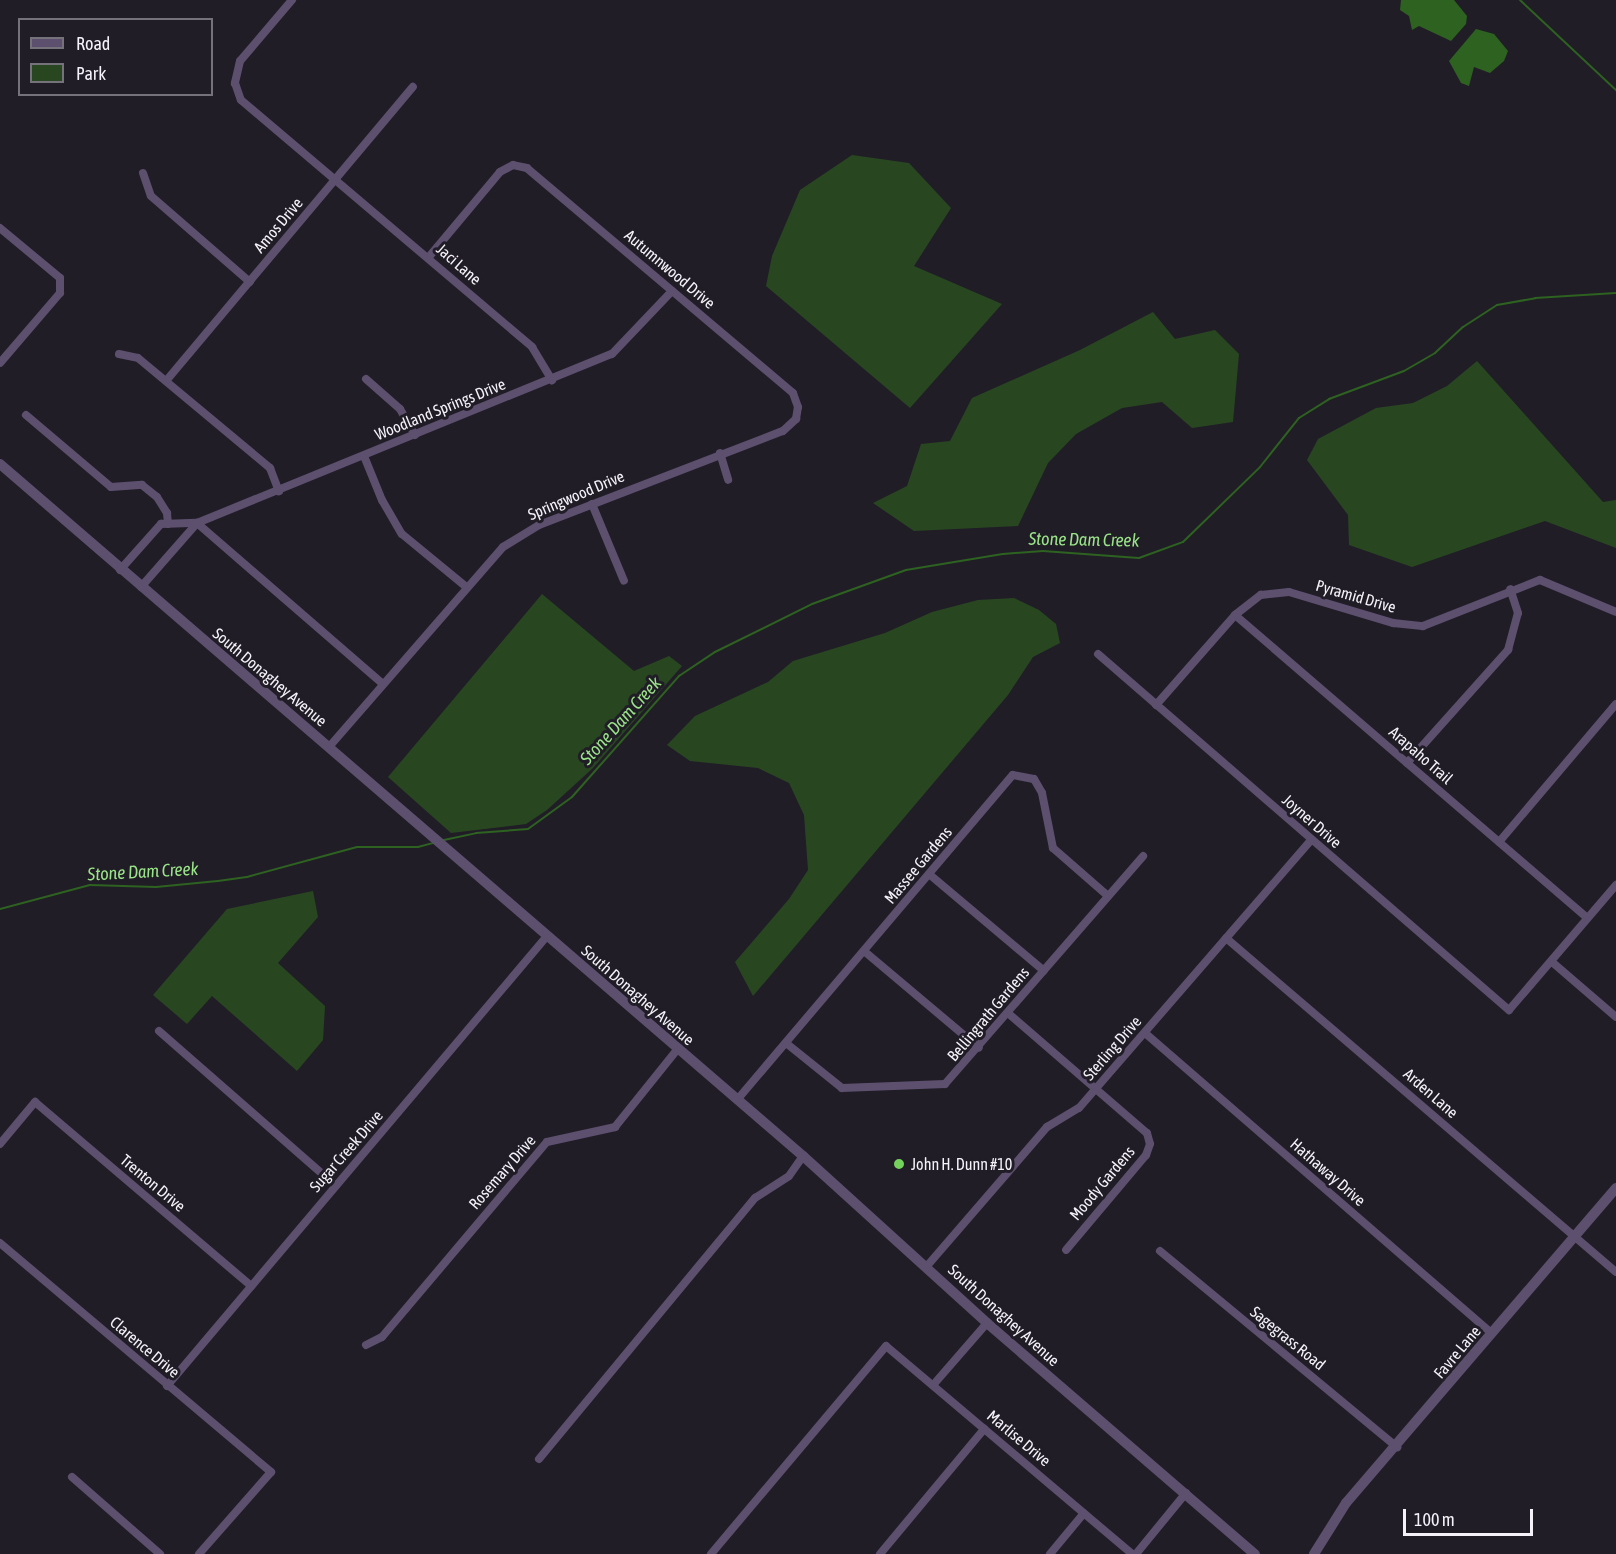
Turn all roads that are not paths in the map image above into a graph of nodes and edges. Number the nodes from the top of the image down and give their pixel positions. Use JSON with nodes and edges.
{"nodes":[{"id":1,"x":292,"y":0,"type":"edge"},
{"id":2,"x":413,"y":87,"type":"dead end"},
{"id":3,"x":143,"y":173,"type":"dead end"},
{"id":4,"x":335,"y":180,"type":"junction"},
{"id":5,"x":0,"y":228,"type":"edge"},
{"id":6,"x":429,"y":258,"type":"junction"},
{"id":7,"x":250,"y":282,"type":"junction"},
{"id":8,"x":672,"y":291,"type":"junction"},
{"id":9,"x":118,"y":354,"type":"dead end"},
{"id":10,"x":0,"y":363,"type":"edge"},
{"id":11,"x":366,"y":379,"type":"dead end"},
{"id":12,"x":552,"y":380,"type":"junction"},
{"id":13,"x":166,"y":381,"type":"junction"},
{"id":14,"x":798,"y":407,"type":"joint"},
{"id":15,"x":26,"y":415,"type":"dead end"},
{"id":16,"x":415,"y":435,"type":"junction"},
{"id":17,"x":720,"y":453,"type":"junction"},
{"id":18,"x":364,"y":456,"type":"junction"},
{"id":19,"x":0,"y":464,"type":"edge"},
{"id":20,"x":728,"y":480,"type":"dead end"},
{"id":21,"x":279,"y":491,"type":"junction"},
{"id":22,"x":592,"y":504,"type":"junction"},
{"id":23,"x":197,"y":523,"type":"junction"},
{"id":24,"x":168,"y":524,"type":"junction"},
{"id":25,"x":120,"y":570,"type":"junction"},
{"id":26,"x":624,"y":580,"type":"dead end"},
{"id":27,"x":465,"y":586,"type":"junction"},
{"id":28,"x":141,"y":587,"type":"junction"},
{"id":29,"x":1509,"y":589,"type":"junction"},
{"id":30,"x":1616,"y":612,"type":"edge"},
{"id":31,"x":1234,"y":615,"type":"junction"},
{"id":32,"x":1098,"y":654,"type":"dead end"},
{"id":33,"x":383,"y":684,"type":"junction"},
{"id":34,"x":1616,"y":704,"type":"edge"},
{"id":35,"x":1156,"y":705,"type":"junction"},
{"id":36,"x":330,"y":747,"type":"junction"},
{"id":37,"x":1407,"y":763,"type":"junction"},
{"id":38,"x":1311,"y":840,"type":"junction"},
{"id":39,"x":1498,"y":842,"type":"junction"},
{"id":40,"x":1143,"y":856,"type":"dead end"},
{"id":41,"x":929,"y":874,"type":"junction"},
{"id":42,"x":1616,"y":885,"type":"edge"},
{"id":43,"x":1108,"y":896,"type":"junction"},
{"id":44,"x":1587,"y":918,"type":"junction"},
{"id":45,"x":547,"y":936,"type":"junction"},
{"id":46,"x":1226,"y":938,"type":"junction"},
{"id":47,"x":864,"y":951,"type":"junction"},
{"id":48,"x":1552,"y":962,"type":"junction"},
{"id":49,"x":1044,"y":972,"type":"junction"},
{"id":50,"x":1009,"y":1014,"type":"junction"},
{"id":51,"x":1616,"y":1017,"type":"edge"},
{"id":52,"x":159,"y":1031,"type":"dead end"},
{"id":53,"x":1145,"y":1033,"type":"junction"},
{"id":54,"x":786,"y":1042,"type":"junction"},
{"id":55,"x":979,"y":1048,"type":"junction"},
{"id":56,"x":678,"y":1050,"type":"junction"},
{"id":57,"x":1096,"y":1089,"type":"junction"},
{"id":58,"x":736,"y":1100,"type":"junction"},
{"id":59,"x":0,"y":1144,"type":"edge"},
{"id":60,"x":803,"y":1156,"type":"junction"},
{"id":61,"x":336,"y":1186,"type":"junction"},
{"id":62,"x":1616,"y":1188,"type":"edge"},
{"id":63,"x":1576,"y":1237,"type":"junction"},
{"id":64,"x":0,"y":1243,"type":"edge"},
{"id":65,"x":1066,"y":1250,"type":"dead end"},
{"id":66,"x":1160,"y":1251,"type":"dead end"},
{"id":67,"x":927,"y":1266,"type":"junction"},
{"id":68,"x":1616,"y":1272,"type":"edge"},
{"id":69,"x":251,"y":1286,"type":"junction"},
{"id":70,"x":987,"y":1323,"type":"junction"},
{"id":71,"x":1492,"y":1334,"type":"junction"},
{"id":72,"x":366,"y":1345,"type":"dead end"},
{"id":73,"x":934,"y":1384,"type":"junction"},
{"id":74,"x":167,"y":1386,"type":"junction"},
{"id":75,"x":984,"y":1429,"type":"junction"},
{"id":76,"x":1397,"y":1447,"type":"junction"},
{"id":77,"x":539,"y":1459,"type":"dead end"},
{"id":78,"x":72,"y":1477,"type":"dead end"},
{"id":79,"x":1185,"y":1492,"type":"junction"},
{"id":80,"x":1084,"y":1513,"type":"junction"},
{"id":81,"x":1326,"y":1539,"type":"junction"},
{"id":82,"x":1256,"y":1553,"type":"edge"},
{"id":83,"x":159,"y":1554,"type":"edge"},
{"id":84,"x":199,"y":1554,"type":"edge"},
{"id":85,"x":711,"y":1554,"type":"edge"},
{"id":86,"x":880,"y":1554,"type":"edge"},
{"id":87,"x":1050,"y":1554,"type":"edge"},
{"id":88,"x":1134,"y":1554,"type":"edge"},
{"id":89,"x":1314,"y":1554,"type":"edge"},
{"id":90,"x":1328,"y":1554,"type":"edge"}],
"edges":[{"from":1,"to":4,"type":"street","name":"Jaci Lane"},
{"from":2,"to":4,"type":"street","name":"Amos Drive"},
{"from":3,"to":7,"type":"street"},
{"from":4,"to":6,"type":"street","name":"Jaci Lane"},
{"from":4,"to":7,"type":"street","name":"Amos Drive"},
{"from":5,"to":10,"type":"street"},
{"from":6,"to":8,"type":"street","name":"Autumnwood Drive"},
{"from":6,"to":12,"type":"street","name":"Jaci Lane"},
{"from":7,"to":13,"type":"street","name":"Amos Drive"},
{"from":8,"to":12,"type":"street","name":"Woodland Springs Drive"},
{"from":8,"to":14,"type":"street","name":"Autumnwood Drive"},
{"from":9,"to":13,"type":"street"},
{"from":11,"to":16,"type":"street"},
{"from":12,"to":16,"type":"street","name":"Woodland Springs Drive"},
{"from":13,"to":21,"type":"street"},
{"from":14,"to":17,"type":"street","name":"Springwood Drive"},
{"from":15,"to":24,"type":"street"},
{"from":16,"to":18,"type":"street","name":"Woodland Springs Drive"},
{"from":17,"to":20,"type":"street"},
{"from":17,"to":22,"type":"street","name":"Springwood Drive"},
{"from":18,"to":21,"type":"street","name":"Woodland Springs Drive"},
{"from":18,"to":27,"type":"street"},
{"from":19,"to":25,"type":"street","name":"South Donaghey Avenue"},
{"from":21,"to":23,"type":"street","name":"Woodland Springs Drive"},
{"from":22,"to":26,"type":"street"},
{"from":22,"to":27,"type":"street","name":"Springwood Drive"},
{"from":23,"to":24,"type":"street","name":"Woodland Springs Drive"},
{"from":23,"to":28,"type":"street","name":"Woodland Springs Drive"},
{"from":23,"to":33,"type":"street"},
{"from":24,"to":25,"type":"street"},
{"from":25,"to":28,"type":"street","name":"South Donaghey Avenue"},
{"from":27,"to":33,"type":"street","name":"Springwood Drive"},
{"from":28,"to":36,"type":"street","name":"South Donaghey Avenue"},
{"from":29,"to":30,"type":"street","name":"Pyramid Drive"},
{"from":29,"to":31,"type":"street","name":"Pyramid Drive"},
{"from":29,"to":37,"type":"street"},
{"from":31,"to":35,"type":"street","name":"Pyramid Drive"},
{"from":31,"to":37,"type":"street","name":"Arapaho Trail"},
{"from":32,"to":35,"type":"street","name":"Joyner Drive"},
{"from":33,"to":36,"type":"street","name":"Springwood Drive"},
{"from":34,"to":39,"type":"street"},
{"from":35,"to":38,"type":"street","name":"Joyner Drive"},
{"from":36,"to":45,"type":"street","name":"South Donaghey Avenue"},
{"from":37,"to":39,"type":"street","name":"Arapaho Trail"},
{"from":38,"to":46,"type":"street","name":"Sterling Drive"},
{"from":38,"to":48,"type":"street","name":"Joyner Drive"},
{"from":39,"to":44,"type":"street","name":"Arapaho Trail"},
{"from":40,"to":43,"type":"street","name":"Bellingrath Gardens"},
{"from":41,"to":43,"type":"street","name":"Massee Gardens"},
{"from":41,"to":47,"type":"street","name":"Massee Gardens"},
{"from":41,"to":49,"type":"street"},
{"from":42,"to":44,"type":"street"},
{"from":43,"to":49,"type":"street","name":"Bellingrath Gardens"},
{"from":44,"to":48,"type":"street"},
{"from":45,"to":56,"type":"street","name":"South Donaghey Avenue"},
{"from":45,"to":61,"type":"street","name":"Sugar Creek Drive"},
{"from":46,"to":53,"type":"street","name":"Sterling Drive"},
{"from":46,"to":63,"type":"street","name":"Arden Lane"},
{"from":47,"to":54,"type":"street","name":"Massee Gardens"},
{"from":47,"to":55,"type":"street"},
{"from":48,"to":51,"type":"street"},
{"from":49,"to":50,"type":"street","name":"Bellingrath Gardens"},
{"from":50,"to":55,"type":"street","name":"Bellingrath Gardens"},
{"from":50,"to":57,"type":"street","name":"Moody Gardens"},
{"from":52,"to":61,"type":"street"},
{"from":53,"to":57,"type":"street","name":"Sterling Drive"},
{"from":53,"to":71,"type":"street","name":"Hathaway Drive"},
{"from":54,"to":55,"type":"street","name":"Bellingrath Gardens"},
{"from":54,"to":58,"type":"street","name":"Massee Gardens"},
{"from":56,"to":58,"type":"street","name":"South Donaghey Avenue"},
{"from":56,"to":72,"type":"street","name":"Rosemary Drive"},
{"from":57,"to":65,"type":"street","name":"Moody Gardens"},
{"from":57,"to":67,"type":"street","name":"Sterling Drive"},
{"from":58,"to":60,"type":"street","name":"South Donaghey Avenue"},
{"from":59,"to":69,"type":"street","name":"Trenton Drive"},
{"from":60,"to":67,"type":"street","name":"South Donaghey Avenue"},
{"from":60,"to":77,"type":"street"},
{"from":61,"to":69,"type":"street","name":"Sugar Creek Drive"},
{"from":62,"to":63,"type":"street","name":"Favre Lane"},
{"from":63,"to":68,"type":"street","name":"Arden Lane"},
{"from":63,"to":71,"type":"street","name":"Favre Lane"},
{"from":64,"to":74,"type":"street","name":"Clarence Drive"},
{"from":66,"to":76,"type":"street","name":"Sagegrass Road"},
{"from":67,"to":70,"type":"street","name":"South Donaghey Avenue"},
{"from":69,"to":74,"type":"street","name":"Sugar Creek Drive"},
{"from":70,"to":73,"type":"street"},
{"from":70,"to":79,"type":"street","name":"South Donaghey Avenue"},
{"from":71,"to":76,"type":"street","name":"Favre Lane"},
{"from":73,"to":75,"type":"street","name":"Marlise Drive"},
{"from":73,"to":85,"type":"street","name":"Marlise Drive"},
{"from":74,"to":84,"type":"street","name":"Clarence Drive"},
{"from":75,"to":80,"type":"street","name":"Marlise Drive"},
{"from":75,"to":86,"type":"street"},
{"from":76,"to":81,"type":"street","name":"Favre Lane"},
{"from":78,"to":83,"type":"street"},
{"from":79,"to":82,"type":"street","name":"South Donaghey Avenue"},
{"from":79,"to":88,"type":"street"},
{"from":80,"to":87,"type":"street"},
{"from":80,"to":88,"type":"street","name":"Marlise Drive"},
{"from":81,"to":89,"type":"street","name":"Favre Lane"},
{"from":81,"to":90,"type":"street"}]}
